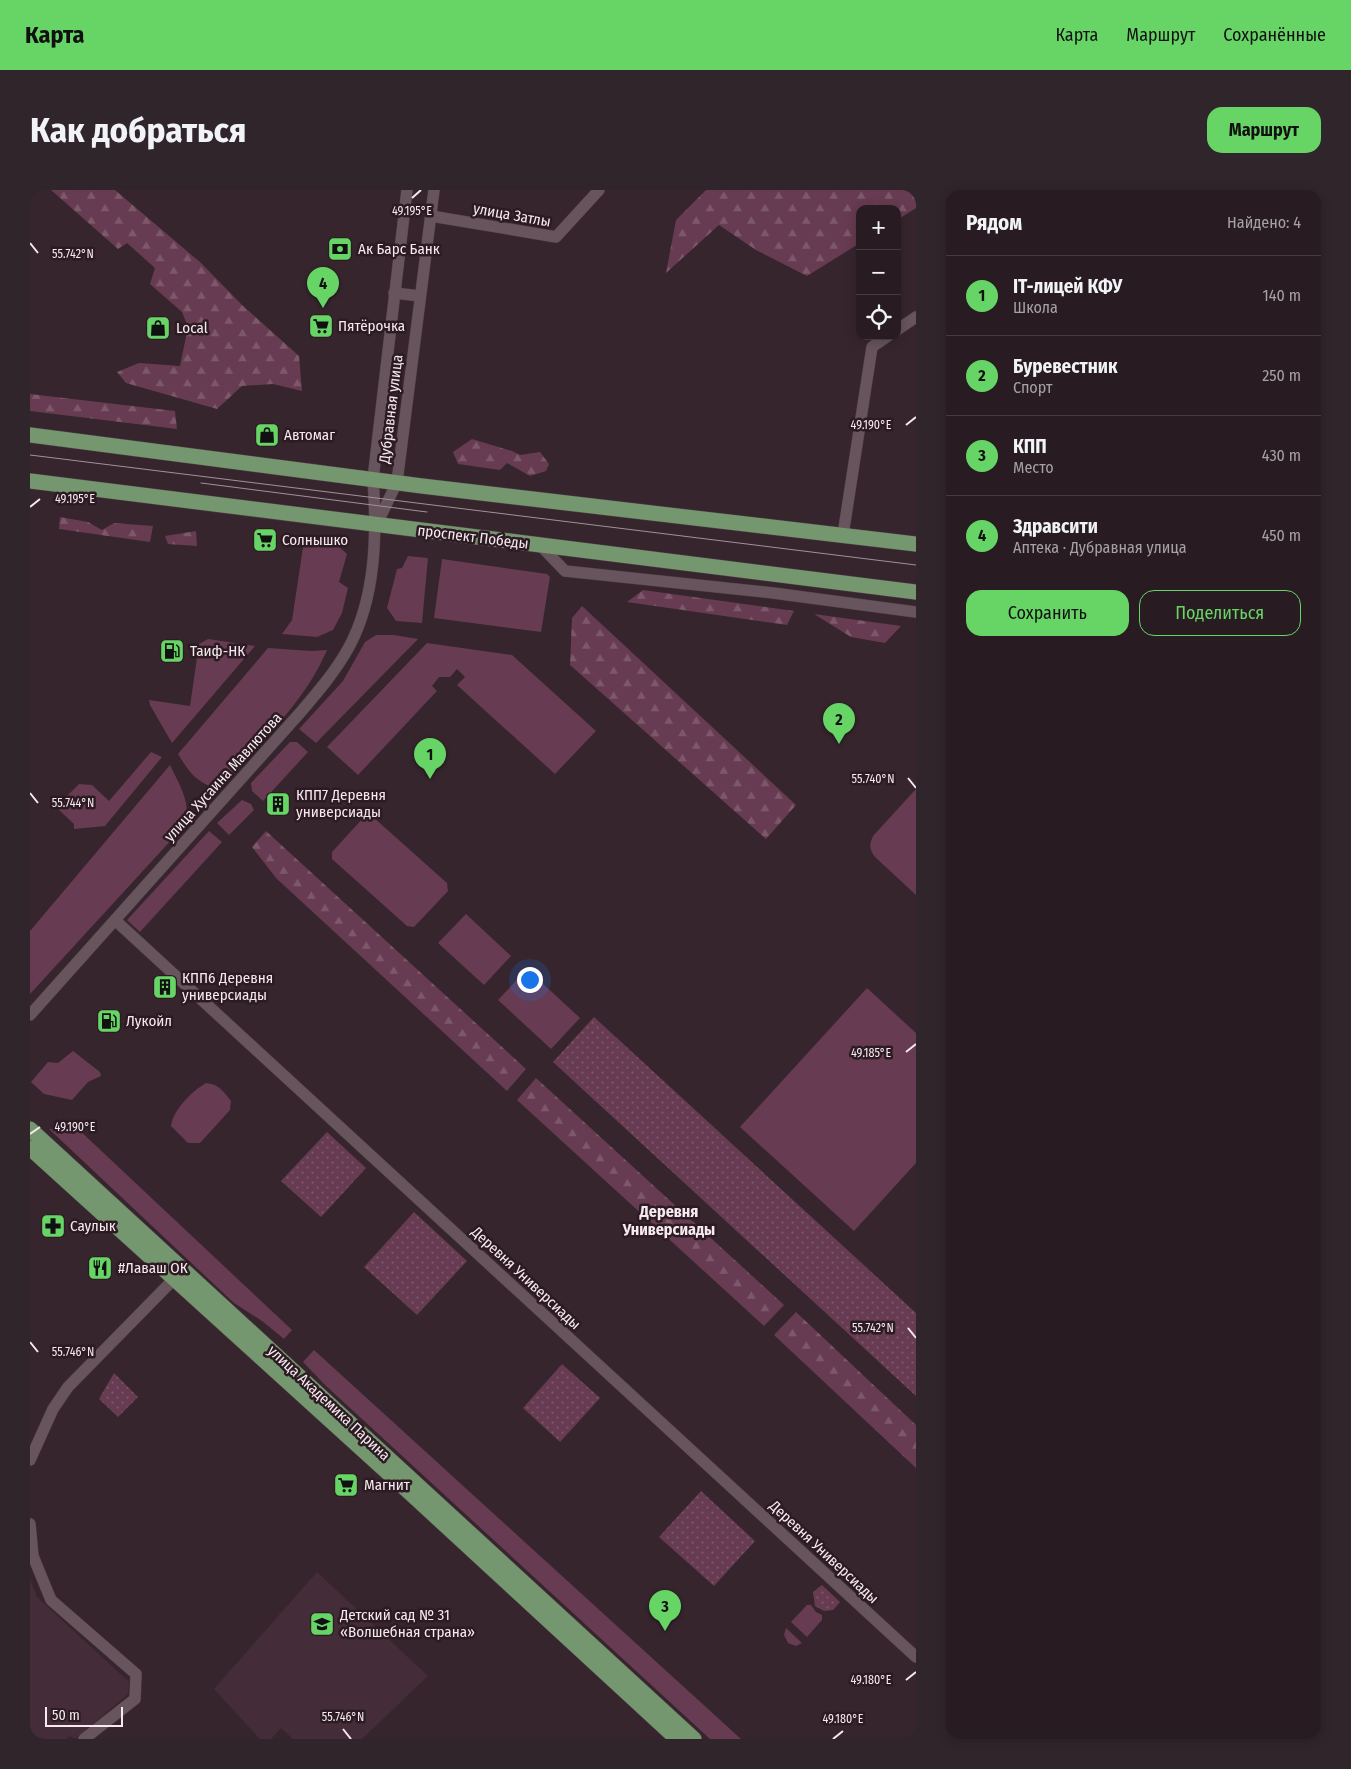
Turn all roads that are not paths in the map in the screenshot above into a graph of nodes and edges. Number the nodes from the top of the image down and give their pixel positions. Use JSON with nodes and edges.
{"nodes":[{"id":1,"x":408,"y":190,"type":"edge"},
{"id":2,"x":434,"y":190,"type":"edge"},
{"id":3,"x":599,"y":190,"type":"edge"},
{"id":4,"x":431,"y":216,"type":"junction"},
{"id":5,"x":394,"y":293,"type":"junction"},
{"id":6,"x":420,"y":296,"type":"junction"},
{"id":7,"x":916,"y":317,"type":"edge"},
{"id":8,"x":901,"y":327,"type":"edge"},
{"id":9,"x":882,"y":340,"type":"edge"},
{"id":10,"x":30,"y":435,"type":"edge"},
{"id":11,"x":374,"y":479,"type":"junction"},
{"id":12,"x":30,"y":481,"type":"edge"},
{"id":13,"x":397,"y":482,"type":"junction"},
{"id":14,"x":376,"y":526,"type":"junction"},
{"id":15,"x":844,"y":535,"type":"junction"},
{"id":16,"x":916,"y":544,"type":"edge"},
{"id":17,"x":541,"y":546,"type":"junction"},
{"id":18,"x":916,"y":592,"type":"edge"},
{"id":19,"x":916,"y":612,"type":"edge"},
{"id":20,"x":116,"y":921,"type":"junction"},
{"id":21,"x":30,"y":1015,"type":"edge"},
{"id":22,"x":30,"y":1129,"type":"edge"},
{"id":23,"x":30,"y":1148,"type":"edge"},
{"id":24,"x":178,"y":1274,"type":"junction"},
{"id":25,"x":340,"y":1421,"type":"junction"},
{"id":26,"x":30,"y":1460,"type":"edge"},
{"id":27,"x":30,"y":1524,"type":"edge"},
{"id":28,"x":916,"y":1657,"type":"edge"},
{"id":29,"x":84,"y":1739,"type":"edge"},
{"id":30,"x":677,"y":1739,"type":"edge"},
{"id":31,"x":694,"y":1739,"type":"edge"}],
"edges":[{"from":1,"to":5,"type":"street","name":"Дубравная улица"},
{"from":2,"to":4,"type":"street","name":"Дубравная улица"},
{"from":3,"to":4,"type":"street","name":"улица Затлы"},
{"from":4,"to":6,"type":"street","name":"Дубравная улица"},
{"from":5,"to":6,"type":"street"},
{"from":5,"to":11,"type":"street","name":"Дубравная улица"},
{"from":6,"to":13,"type":"street","name":"Дубравная улица"},
{"from":7,"to":8,"type":"street"},
{"from":9,"to":15,"type":"street"},
{"from":10,"to":11,"type":"main road"},
{"from":11,"to":13,"type":"main road"},
{"from":11,"to":14,"type":"street","name":"Дубравная улица"},
{"from":12,"to":14,"type":"main road","name":"проспект Победы"},
{"from":13,"to":14,"type":"street","name":"Дубравная улица"},
{"from":13,"to":15,"type":"main road"},
{"from":14,"to":17,"type":"main road","name":"проспект Победы"},
{"from":14,"to":20,"type":"street","name":"улица Хусаина Мавлютова"},
{"from":15,"to":16,"type":"main road"},
{"from":17,"to":18,"type":"main road","name":"проспект Победы"},
{"from":17,"to":19,"type":"street"},
{"from":20,"to":21,"type":"street","name":"улица Хусаина Мавлютова"},
{"from":20,"to":28,"type":"street","name":"Деревня Универсиады"},
{"from":22,"to":24,"type":"main road","name":"улица Академика Парина"},
{"from":23,"to":24,"type":"main road","name":"улица Академика Парина"},
{"from":24,"to":25,"type":"main road","name":"улица Академика Парина"},
{"from":24,"to":26,"type":"street"},
{"from":25,"to":30,"type":"main road","name":"улица Академика Парина"},
{"from":25,"to":31,"type":"main road","name":"улица Академика Парина"},
{"from":27,"to":29,"type":"street"}]}
